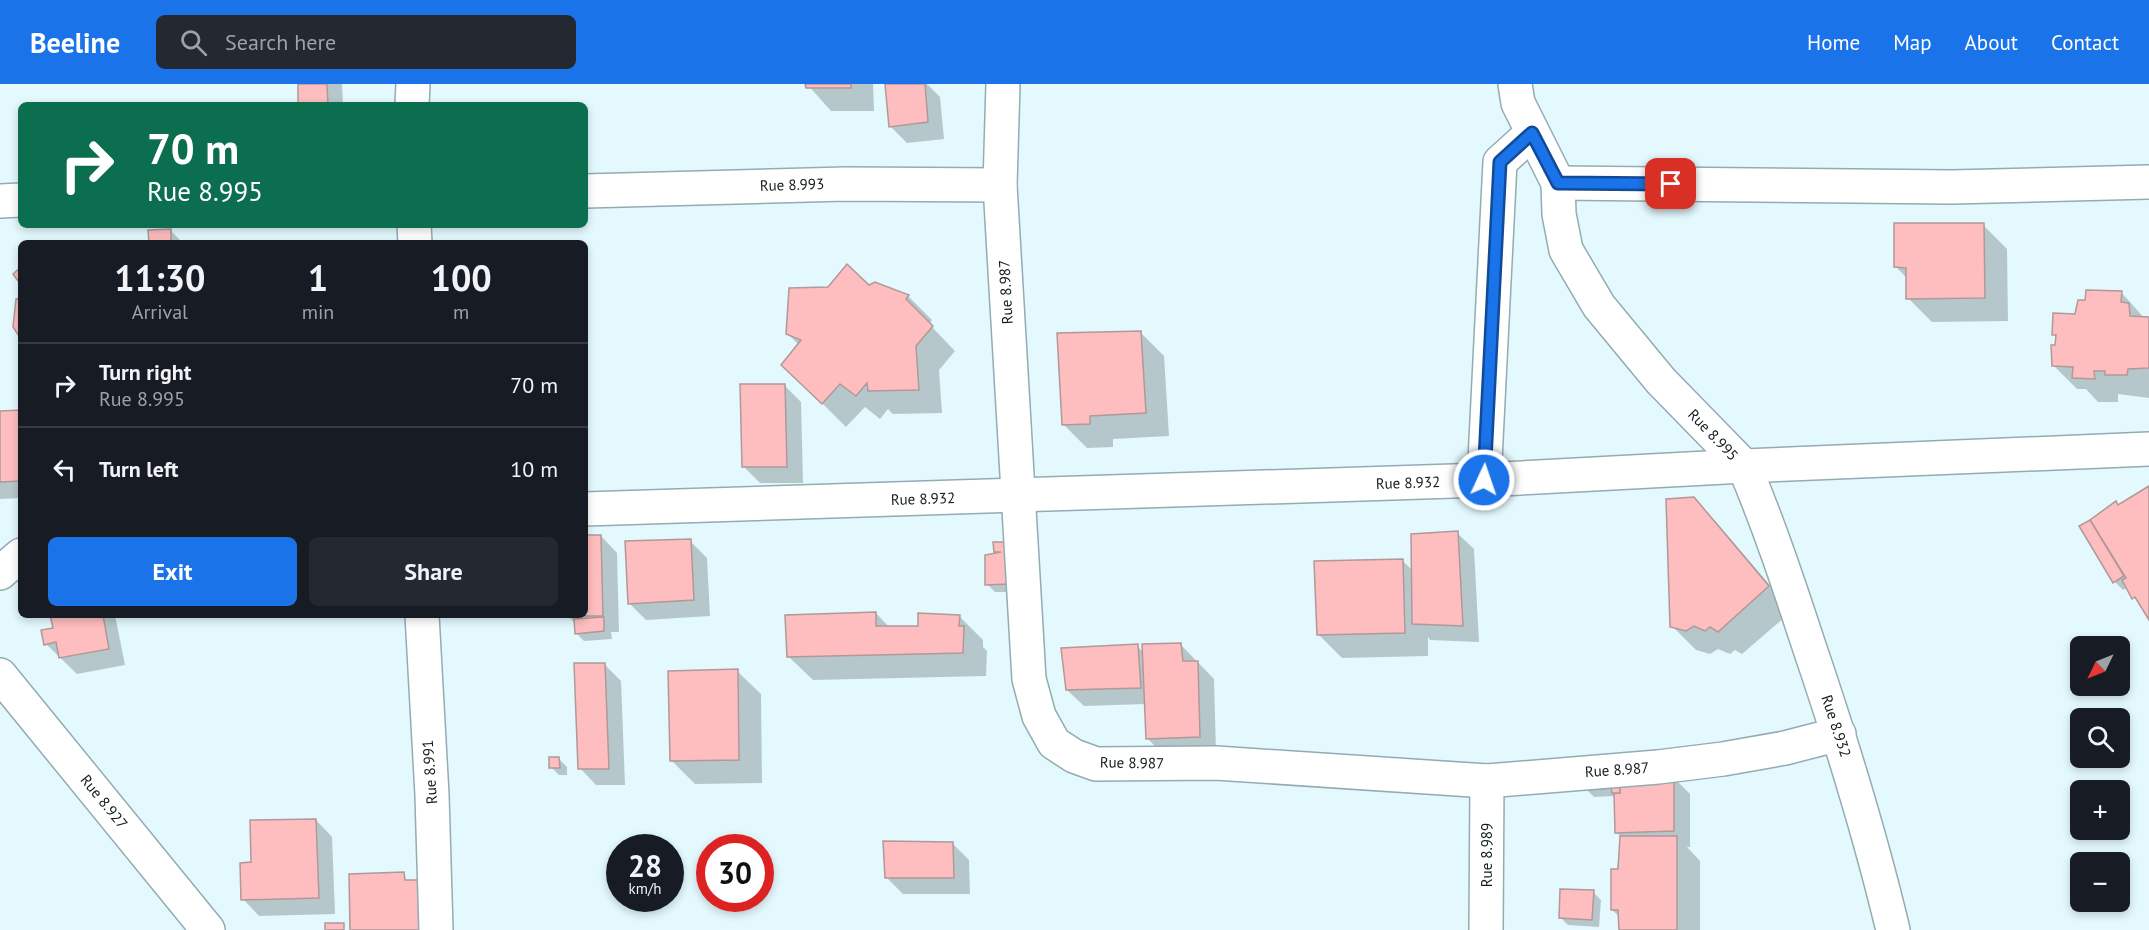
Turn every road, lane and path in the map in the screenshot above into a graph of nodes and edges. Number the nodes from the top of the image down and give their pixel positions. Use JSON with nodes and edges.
{"nodes":[{"id":1,"x":413,"y":84,"type":"edge"},
{"id":2,"x":1003,"y":84,"type":"edge"},
{"id":3,"x":1515,"y":84,"type":"edge"},
{"id":4,"x":412,"y":102,"type":"edge"},
{"id":5,"x":1532,"y":133,"type":"junction"},
{"id":6,"x":2149,"y":182,"type":"edge"},
{"id":7,"x":1558,"y":183,"type":"junction"},
{"id":8,"x":1000,"y":186,"type":"junction"},
{"id":9,"x":588,"y":191,"type":"edge"},
{"id":10,"x":18,"y":200,"type":"edge"},
{"id":11,"x":0,"y":201,"type":"edge"},
{"id":12,"x":2149,"y":449,"type":"edge"},
{"id":13,"x":1744,"y":466,"type":"junction"},
{"id":14,"x":1484,"y":480,"type":"junction"},
{"id":15,"x":1018,"y":496,"type":"junction"},
{"id":16,"x":588,"y":509,"type":"edge"},
{"id":17,"x":18,"y":558,"type":"edge"},
{"id":18,"x":0,"y":573,"type":"edge"},
{"id":19,"x":422,"y":618,"type":"edge"},
{"id":20,"x":0,"y":675,"type":"edge"},
{"id":21,"x":1839,"y":734,"type":"junction"},
{"id":22,"x":1487,"y":781,"type":"junction"},
{"id":23,"x":207,"y":930,"type":"edge"},
{"id":24,"x":436,"y":930,"type":"edge"},
{"id":25,"x":1486,"y":930,"type":"edge"},
{"id":26,"x":1893,"y":930,"type":"edge"}],
"edges":[{"from":1,"to":4,"type":"street"},
{"from":2,"to":8,"type":"street","name":"Rue 8.987"},
{"from":3,"to":5,"type":"street","name":"Rue 8.995"},
{"from":5,"to":7,"type":"street","name":"Rue 8.995"},
{"from":5,"to":14,"type":"street"},
{"from":6,"to":7,"type":"street"},
{"from":7,"to":13,"type":"street","name":"Rue 8.995"},
{"from":8,"to":9,"type":"street","name":"Rue 8.993"},
{"from":8,"to":15,"type":"street","name":"Rue 8.987"},
{"from":10,"to":11,"type":"street"},
{"from":12,"to":13,"type":"street","name":"Rue 8.995"},
{"from":13,"to":14,"type":"street","name":"Rue 8.932"},
{"from":13,"to":21,"type":"street","name":"Rue 8.932"},
{"from":14,"to":15,"type":"street","name":"Rue 8.932"},
{"from":15,"to":16,"type":"street","name":"Rue 8.932"},
{"from":15,"to":22,"type":"street","name":"Rue 8.987"},
{"from":17,"to":18,"type":"street"},
{"from":19,"to":24,"type":"street","name":"Rue 8.991"},
{"from":20,"to":23,"type":"street","name":"Rue 8.927"},
{"from":21,"to":22,"type":"street","name":"Rue 8.987"},
{"from":21,"to":26,"type":"street","name":"Rue 8.932"},
{"from":22,"to":25,"type":"street","name":"Rue 8.989"}]}
